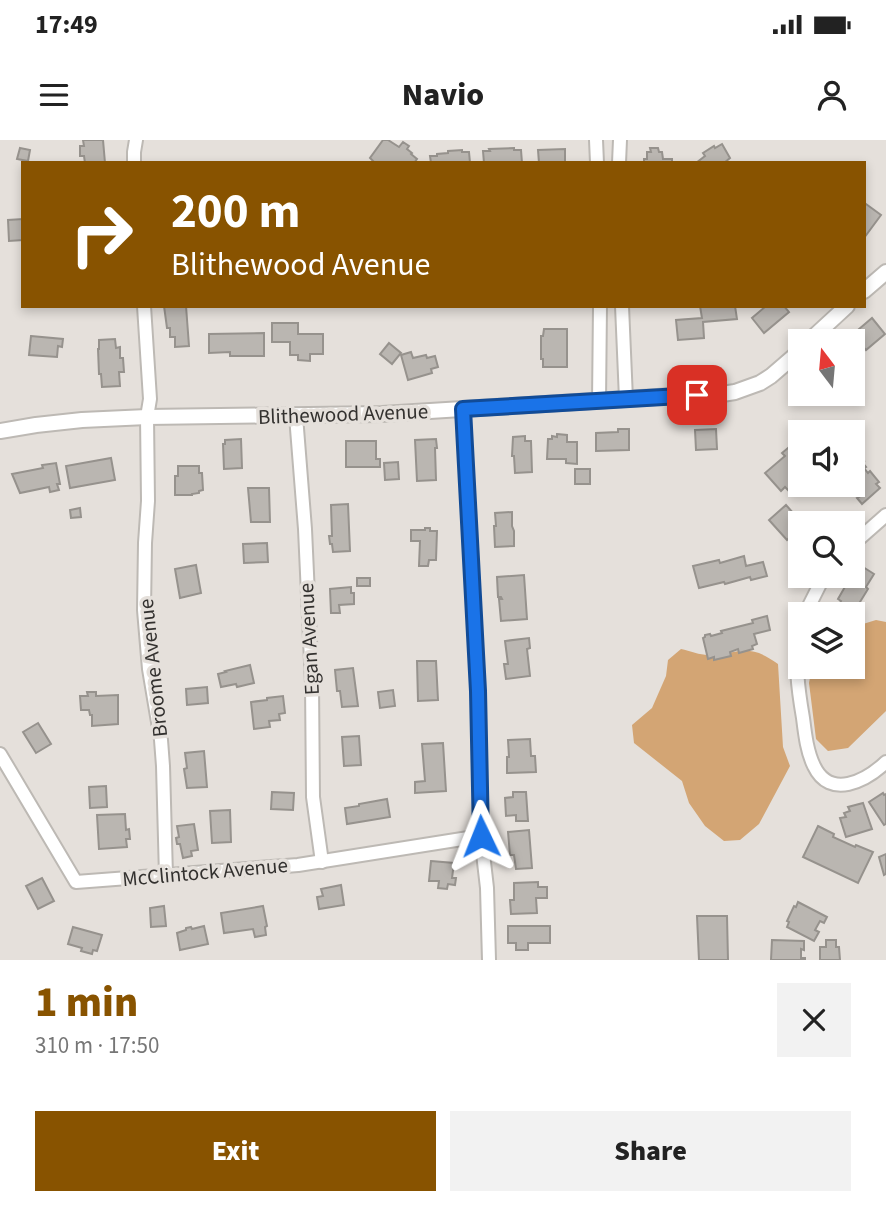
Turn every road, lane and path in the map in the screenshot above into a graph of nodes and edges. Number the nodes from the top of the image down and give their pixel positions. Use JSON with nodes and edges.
{"nodes":[{"id":1,"x":136,"y":140,"type":"edge"},
{"id":2,"x":596,"y":140,"type":"edge"},
{"id":3,"x":620,"y":140,"type":"edge"},
{"id":4,"x":134,"y":161,"type":"edge"},
{"id":5,"x":597,"y":161,"type":"edge"},
{"id":6,"x":619,"y":161,"type":"edge"},
{"id":7,"x":886,"y":272,"type":"edge"},
{"id":8,"x":866,"y":289,"type":"edge"},
{"id":9,"x":144,"y":308,"type":"edge"},
{"id":10,"x":600,"y":308,"type":"edge"},
{"id":11,"x":622,"y":308,"type":"edge"},
{"id":12,"x":845,"y":308,"type":"edge"},
{"id":13,"x":822,"y":329,"type":"edge"},
{"id":14,"x":788,"y":361,"type":"edge"},
{"id":15,"x":626,"y":398,"type":"junction"},
{"id":16,"x":599,"y":401,"type":"junction"},
{"id":17,"x":463,"y":409,"type":"junction"},
{"id":18,"x":296,"y":416,"type":"junction"},
{"id":19,"x":148,"y":417,"type":"junction"},
{"id":20,"x":0,"y":431,"type":"edge"},
{"id":21,"x":886,"y":515,"type":"edge"},
{"id":22,"x":865,"y":534,"type":"edge"},
{"id":23,"x":798,"y":679,"type":"edge"},
{"id":24,"x":0,"y":754,"type":"edge"},
{"id":25,"x":886,"y":762,"type":"edge"},
{"id":26,"x":481,"y":836,"type":"junction"},
{"id":27,"x":322,"y":862,"type":"junction"},
{"id":28,"x":166,"y":876,"type":"junction"},
{"id":29,"x":489,"y":960,"type":"edge"}],
"edges":[{"from":1,"to":4,"type":"street"},
{"from":2,"to":5,"type":"street"},
{"from":3,"to":6,"type":"street"},
{"from":7,"to":8,"type":"street"},
{"from":9,"to":19,"type":"street","name":"Broome Avenue"},
{"from":10,"to":16,"type":"street"},
{"from":11,"to":15,"type":"street"},
{"from":12,"to":13,"type":"street"},
{"from":14,"to":15,"type":"street","name":"Blithewood Avenue"},
{"from":15,"to":16,"type":"street","name":"Blithewood Avenue"},
{"from":16,"to":17,"type":"street","name":"Blithewood Avenue"},
{"from":17,"to":18,"type":"street","name":"Blithewood Avenue"},
{"from":17,"to":26,"type":"street"},
{"from":18,"to":19,"type":"street","name":"Blithewood Avenue"},
{"from":18,"to":27,"type":"street","name":"Egan Avenue"},
{"from":19,"to":20,"type":"street","name":"Blithewood Avenue"},
{"from":19,"to":28,"type":"street","name":"Broome Avenue"},
{"from":21,"to":22,"type":"street"},
{"from":23,"to":25,"type":"street"},
{"from":24,"to":28,"type":"street","name":"McClintock Avenue"},
{"from":26,"to":27,"type":"street","name":"McClintock Avenue"},
{"from":26,"to":29,"type":"street"},
{"from":27,"to":28,"type":"street","name":"McClintock Avenue"}]}
